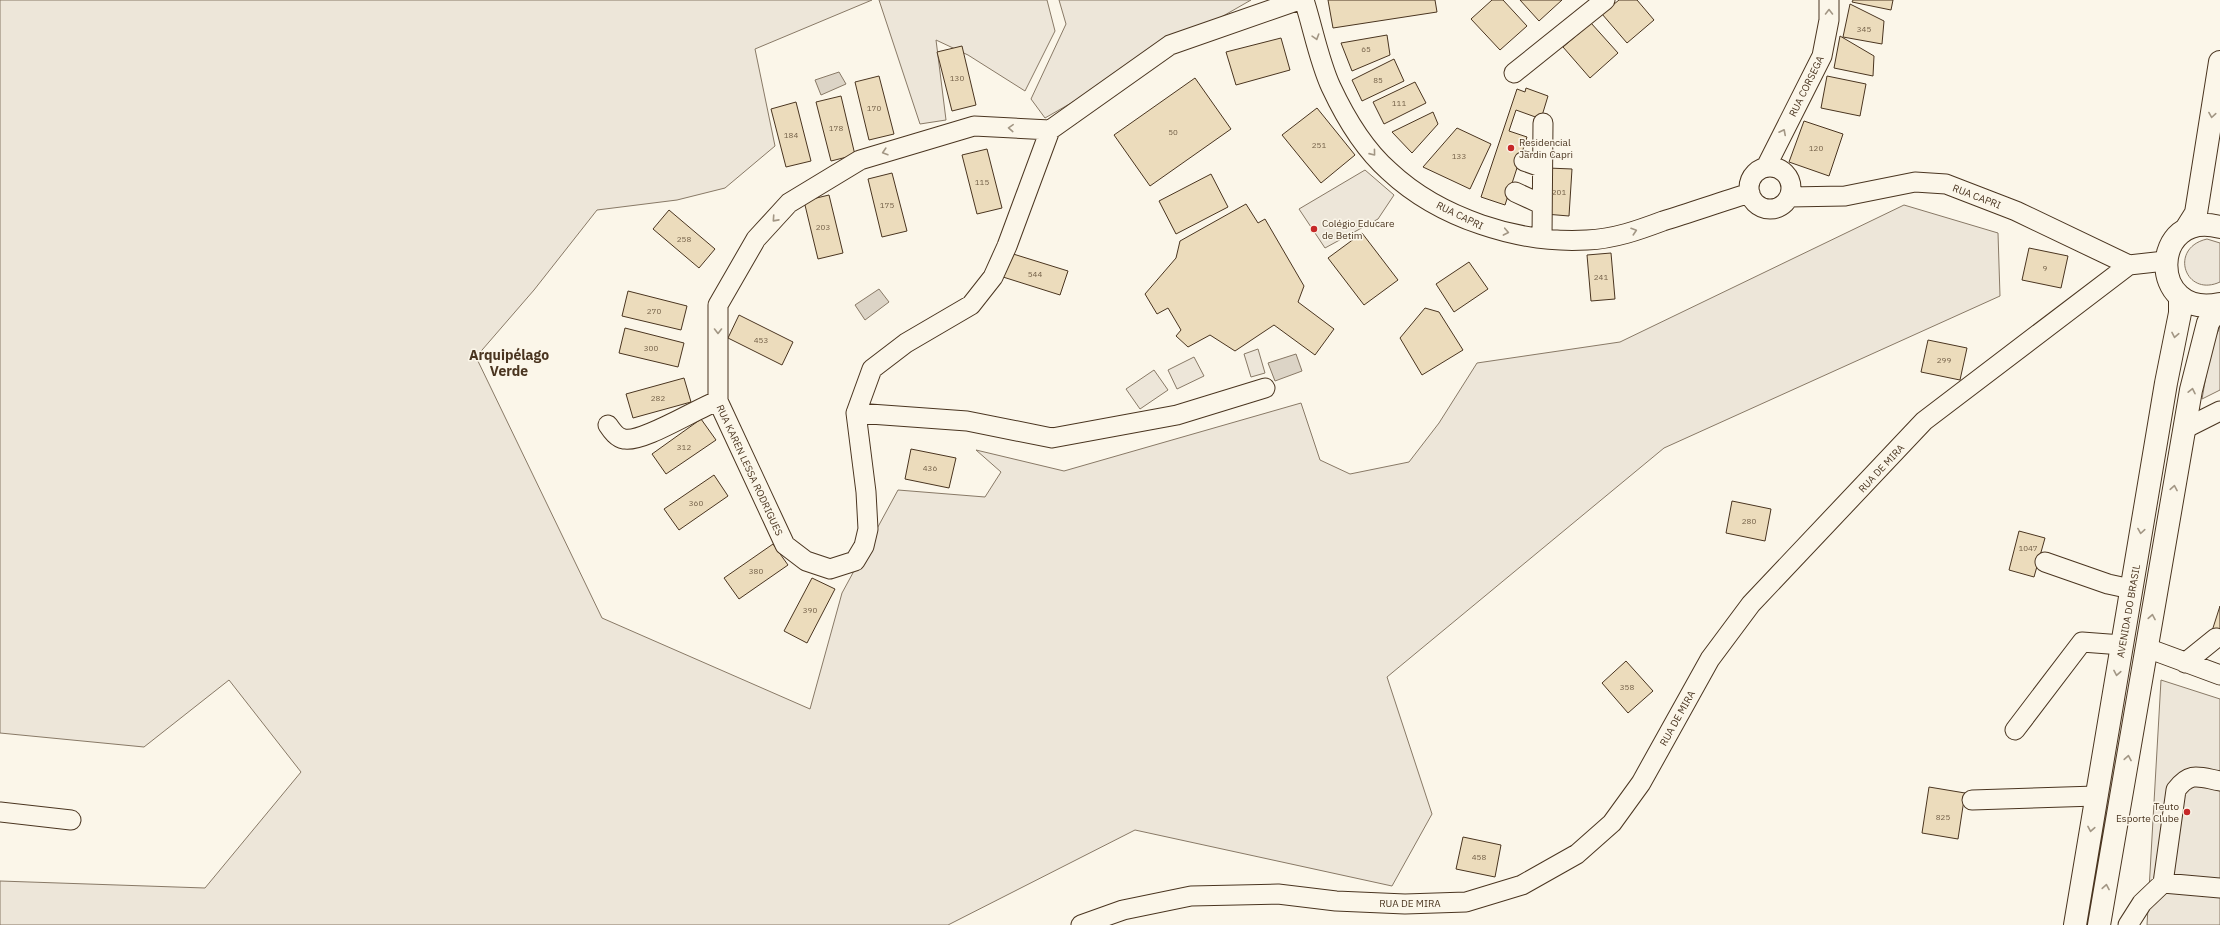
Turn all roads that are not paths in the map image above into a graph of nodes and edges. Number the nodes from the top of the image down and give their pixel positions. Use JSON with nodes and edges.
{"nodes":[{"id":1,"x":1299,"y":0,"type":"edge"},
{"id":2,"x":1304,"y":0,"type":"edge"},
{"id":3,"x":1605,"y":0,"type":"edge"},
{"id":4,"x":1829,"y":0,"type":"edge"},
{"id":5,"x":2220,"y":62,"type":"edge"},
{"id":6,"x":1514,"y":73,"type":"dead end"},
{"id":7,"x":1543,"y":123,"type":"dead end"},
{"id":8,"x":1050,"y":130,"type":"junction"},
{"id":9,"x":1766,"y":167,"type":"junction"},
{"id":10,"x":1515,"y":192,"type":"dead end"},
{"id":11,"x":1750,"y":193,"type":"junction"},
{"id":12,"x":1789,"y":197,"type":"junction"},
{"id":13,"x":1541,"y":204,"type":"junction"},
{"id":14,"x":2220,"y":227,"type":"edge"},
{"id":15,"x":2186,"y":229,"type":"junction"},
{"id":16,"x":1542,"y":238,"type":"junction"},
{"id":17,"x":2165,"y":261,"type":"junction"},
{"id":18,"x":2129,"y":265,"type":"junction"},
{"id":19,"x":2180,"y":297,"type":"junction"},
{"id":20,"x":2220,"y":304,"type":"edge"},
{"id":21,"x":1265,"y":388,"type":"dead end"},
{"id":22,"x":718,"y":401,"type":"junction"},
{"id":23,"x":2220,"y":411,"type":"edge"},
{"id":24,"x":856,"y":413,"type":"junction"},
{"id":25,"x":608,"y":426,"type":"dead end"},
{"id":26,"x":2184,"y":429,"type":"junction"},
{"id":27,"x":2045,"y":562,"type":"dead end"},
{"id":28,"x":2131,"y":589,"type":"junction"},
{"id":29,"x":2216,"y":638,"type":"dead end"},
{"id":30,"x":2122,"y":645,"type":"junction"},
{"id":31,"x":2147,"y":648,"type":"junction"},
{"id":32,"x":2185,"y":663,"type":"junction"},
{"id":33,"x":2220,"y":675,"type":"edge"},
{"id":34,"x":2014,"y":730,"type":"dead end"},
{"id":35,"x":2220,"y":781,"type":"edge"},
{"id":36,"x":2096,"y":796,"type":"junction"},
{"id":37,"x":1972,"y":800,"type":"dead end"},
{"id":38,"x":0,"y":812,"type":"edge"},
{"id":39,"x":71,"y":820,"type":"dead end"},
{"id":40,"x":2163,"y":884,"type":"junction"},
{"id":41,"x":2220,"y":888,"type":"edge"},
{"id":42,"x":2103,"y":920,"type":"edge"},
{"id":43,"x":1081,"y":925,"type":"edge"},
{"id":44,"x":2075,"y":925,"type":"edge"},
{"id":45,"x":2128,"y":925,"type":"edge"}],
"edges":[{"from":1,"to":8,"type":"street"},
{"from":2,"to":16,"type":"street","name":"RUA CAPRI","one_way":true},
{"from":3,"to":6,"type":"street"},
{"from":9,"to":4,"type":"street","name":"RUA CORSEGA","one_way":true},
{"from":5,"to":15,"type":"main road","one_way":true},
{"from":7,"to":13,"type":"street"},
{"from":8,"to":22,"type":"street","name":"RUA KAREN LESSA RODRIGUES","one_way":true},
{"from":8,"to":24,"type":"street","name":"RUA KAREN LESSA RODRIGUES"},
{"from":9,"to":11,"type":"street"},
{"from":9,"to":12,"type":"street"},
{"from":10,"to":13,"type":"street"},
{"from":11,"to":12,"type":"street"},
{"from":16,"to":11,"type":"street","name":"RUA CAPRI","one_way":true},
{"from":12,"to":18,"type":"street","name":"RUA CAPRI"},
{"from":13,"to":16,"type":"street"},
{"from":14,"to":15,"type":"main road"},
{"from":15,"to":17,"type":"main road"},
{"from":17,"to":18,"type":"street"},
{"from":17,"to":19,"type":"main road"},
{"from":18,"to":43,"type":"street","name":"RUA DE MIRA"},
{"from":19,"to":20,"type":"main road"},
{"from":19,"to":28,"type":"main road","name":"AVENIDA DO BRASIL","one_way":true},
{"from":26,"to":20,"type":"main road","one_way":true},
{"from":21,"to":24,"type":"street"},
{"from":22,"to":24,"type":"street","name":"RUA KAREN LESSA RODRIGUES"},
{"from":22,"to":25,"type":"street"},
{"from":23,"to":26,"type":"street"},
{"from":31,"to":26,"type":"main road","one_way":true},
{"from":27,"to":28,"type":"street"},
{"from":28,"to":30,"type":"main road","name":"AVENIDA DO BRASIL"},
{"from":29,"to":32,"type":"street"},
{"from":30,"to":34,"type":"street"},
{"from":30,"to":36,"type":"main road","name":"AVENIDA DO BRASIL","one_way":true},
{"from":31,"to":32,"type":"street"},
{"from":42,"to":31,"type":"main road","one_way":true},
{"from":32,"to":33,"type":"street"},
{"from":35,"to":40,"type":"street"},
{"from":36,"to":37,"type":"street"},
{"from":36,"to":44,"type":"main road","name":"AVENIDA DO BRASIL","one_way":true},
{"from":38,"to":39,"type":"street"},
{"from":40,"to":41,"type":"street"},
{"from":40,"to":45,"type":"street"}]}
